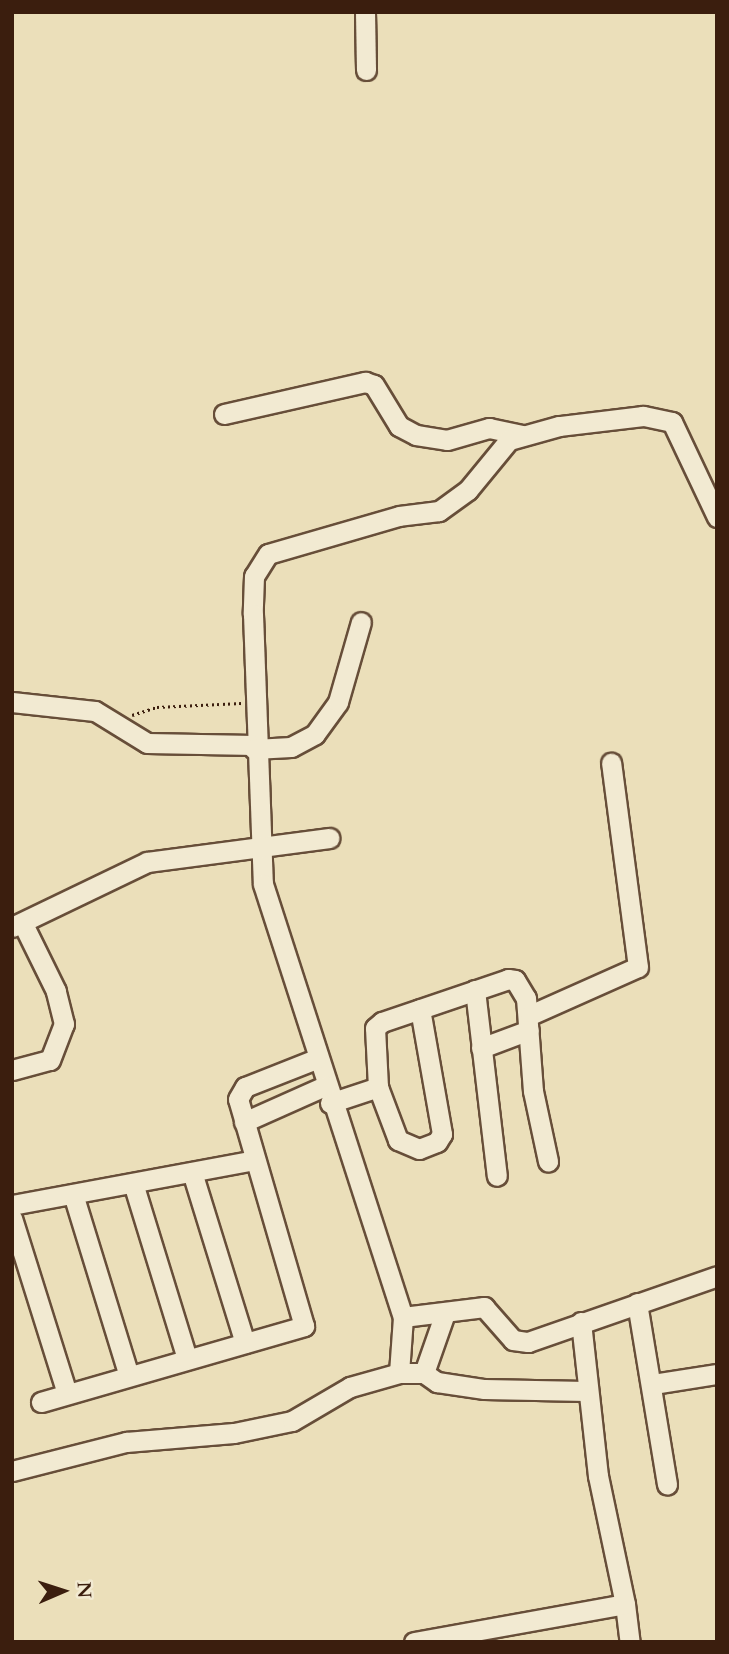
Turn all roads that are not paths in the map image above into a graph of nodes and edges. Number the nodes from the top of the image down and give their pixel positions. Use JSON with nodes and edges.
{"nodes":[{"id":1,"x":365,"y":12,"type":"edge"},
{"id":2,"x":366,"y":70,"type":"dead end"},
{"id":3,"x":225,"y":414,"type":"dead end"},
{"id":4,"x":522,"y":435,"type":"junction"},
{"id":5,"x":717,"y":517,"type":"edge"},
{"id":6,"x":361,"y":622,"type":"dead end"},
{"id":7,"x":12,"y":702,"type":"edge"},
{"id":8,"x":254,"y":747,"type":"junction"},
{"id":9,"x":611,"y":763,"type":"dead end"},
{"id":10,"x":329,"y":838,"type":"dead end"},
{"id":11,"x":258,"y":851,"type":"junction"},
{"id":12,"x":18,"y":925,"type":"edge"},
{"id":13,"x":475,"y":990,"type":"junction"},
{"id":14,"x":420,"y":1010,"type":"junction"},
{"id":15,"x":529,"y":1023,"type":"junction"},
{"id":16,"x":481,"y":1048,"type":"junction"},
{"id":17,"x":316,"y":1059,"type":"junction"},
{"id":18,"x":12,"y":1070,"type":"edge"},
{"id":19,"x":378,"y":1087,"type":"junction"},
{"id":20,"x":328,"y":1094,"type":"junction"},
{"id":21,"x":244,"y":1122,"type":"junction"},
{"id":22,"x":255,"y":1160,"type":"junction"},
{"id":23,"x":548,"y":1161,"type":"dead end"},
{"id":24,"x":192,"y":1172,"type":"junction"},
{"id":25,"x":497,"y":1176,"type":"dead end"},
{"id":26,"x":133,"y":1183,"type":"junction"},
{"id":27,"x":73,"y":1194,"type":"junction"},
{"id":28,"x":12,"y":1205,"type":"edge"},
{"id":29,"x":12,"y":1219,"type":"edge"},
{"id":30,"x":717,"y":1276,"type":"edge"},
{"id":31,"x":637,"y":1303,"type":"junction"},
{"id":32,"x":445,"y":1313,"type":"junction"},
{"id":33,"x":403,"y":1317,"type":"junction"},
{"id":34,"x":581,"y":1322,"type":"junction"},
{"id":35,"x":245,"y":1343,"type":"junction"},
{"id":36,"x":187,"y":1359,"type":"junction"},
{"id":37,"x":399,"y":1373,"type":"junction"},
{"id":38,"x":424,"y":1373,"type":"junction"},
{"id":39,"x":717,"y":1374,"type":"edge"},
{"id":40,"x":129,"y":1376,"type":"junction"},
{"id":41,"x":653,"y":1384,"type":"junction"},
{"id":42,"x":586,"y":1391,"type":"junction"},
{"id":43,"x":67,"y":1394,"type":"junction"},
{"id":44,"x":41,"y":1402,"type":"dead end"},
{"id":45,"x":12,"y":1471,"type":"edge"},
{"id":46,"x":667,"y":1485,"type":"dead end"},
{"id":47,"x":625,"y":1604,"type":"junction"},
{"id":48,"x":414,"y":1642,"type":"edge"},
{"id":49,"x":630,"y":1642,"type":"edge"}],
"edges":[{"from":1,"to":2,"type":"street"},
{"from":3,"to":4,"type":"street"},
{"from":4,"to":5,"type":"street"},
{"from":4,"to":8,"type":"street"},
{"from":6,"to":8,"type":"street"},
{"from":7,"to":8,"type":"street"},
{"from":8,"to":11,"type":"street"},
{"from":9,"to":15,"type":"street"},
{"from":10,"to":11,"type":"street"},
{"from":11,"to":12,"type":"street"},
{"from":11,"to":17,"type":"street"},
{"from":12,"to":18,"type":"street"},
{"from":13,"to":14,"type":"street"},
{"from":13,"to":15,"type":"street"},
{"from":13,"to":16,"type":"street"},
{"from":14,"to":19,"type":"street"},
{"from":14,"to":19,"type":"street"},
{"from":15,"to":16,"type":"street"},
{"from":15,"to":23,"type":"street"},
{"from":16,"to":25,"type":"street"},
{"from":17,"to":20,"type":"street"},
{"from":17,"to":21,"type":"street"},
{"from":19,"to":20,"type":"street"},
{"from":20,"to":21,"type":"street"},
{"from":20,"to":33,"type":"street"},
{"from":21,"to":22,"type":"street"},
{"from":22,"to":24,"type":"street"},
{"from":22,"to":35,"type":"street"},
{"from":24,"to":26,"type":"street"},
{"from":24,"to":35,"type":"street"},
{"from":26,"to":27,"type":"street"},
{"from":26,"to":36,"type":"street"},
{"from":27,"to":28,"type":"street"},
{"from":27,"to":40,"type":"street"},
{"from":29,"to":43,"type":"street"},
{"from":30,"to":31,"type":"street"},
{"from":31,"to":34,"type":"street"},
{"from":31,"to":41,"type":"street"},
{"from":32,"to":33,"type":"street"},
{"from":32,"to":34,"type":"street"},
{"from":32,"to":38,"type":"street"},
{"from":33,"to":37,"type":"street"},
{"from":34,"to":42,"type":"street"},
{"from":35,"to":36,"type":"street"},
{"from":36,"to":40,"type":"street"},
{"from":37,"to":38,"type":"street"},
{"from":37,"to":45,"type":"street"},
{"from":38,"to":42,"type":"street"},
{"from":39,"to":41,"type":"street"},
{"from":40,"to":43,"type":"street"},
{"from":41,"to":46,"type":"street"},
{"from":42,"to":47,"type":"street"},
{"from":43,"to":44,"type":"street"},
{"from":47,"to":48,"type":"street"},
{"from":47,"to":49,"type":"street"}]}
